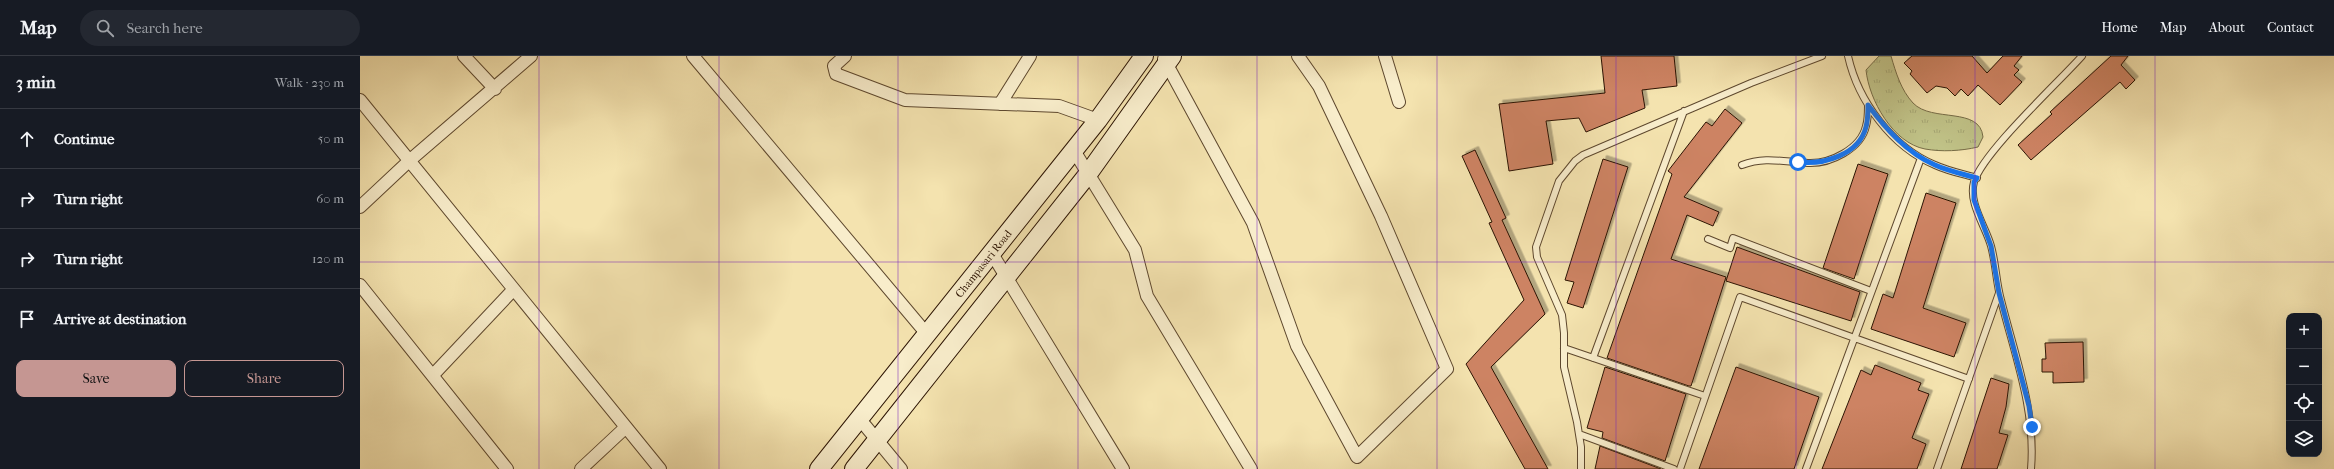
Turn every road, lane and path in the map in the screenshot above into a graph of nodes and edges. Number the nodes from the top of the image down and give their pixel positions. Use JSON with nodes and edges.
{"nodes":[{"id":1,"x":464,"y":56,"type":"edge"},
{"id":2,"x":531,"y":56,"type":"edge"},
{"id":3,"x":693,"y":56,"type":"edge"},
{"id":4,"x":846,"y":56,"type":"edge"},
{"id":5,"x":1030,"y":56,"type":"edge"},
{"id":6,"x":1144,"y":56,"type":"edge"},
{"id":7,"x":1298,"y":56,"type":"edge"},
{"id":8,"x":1386,"y":56,"type":"edge"},
{"id":9,"x":1822,"y":56,"type":"edge"},
{"id":10,"x":1848,"y":56,"type":"edge"},
{"id":11,"x":2082,"y":56,"type":"edge"},
{"id":12,"x":1167,"y":58,"type":"edge"},
{"id":13,"x":495,"y":89,"type":"junction"},
{"id":14,"x":360,"y":100,"type":"edge"},
{"id":15,"x":1399,"y":102,"type":"dead end"},
{"id":16,"x":1000,"y":104,"type":"junction"},
{"id":17,"x":1868,"y":105,"type":"junction"},
{"id":18,"x":1684,"y":111,"type":"junction"},
{"id":19,"x":1098,"y":120,"type":"junction"},
{"id":20,"x":1073,"y":150,"type":"junction"},
{"id":21,"x":1921,"y":158,"type":"junction"},
{"id":22,"x":409,"y":161,"type":"junction"},
{"id":23,"x":1742,"y":166,"type":"dead end"},
{"id":24,"x":1088,"y":174,"type":"junction"},
{"id":25,"x":1977,"y":178,"type":"junction"},
{"id":26,"x":360,"y":207,"type":"edge"},
{"id":27,"x":1708,"y":239,"type":"dead end"},
{"id":28,"x":991,"y":252,"type":"junction"},
{"id":29,"x":1006,"y":277,"type":"junction"},
{"id":30,"x":360,"y":285,"type":"edge"},
{"id":31,"x":513,"y":290,"type":"junction"},
{"id":32,"x":1872,"y":291,"type":"junction"},
{"id":33,"x":1999,"y":293,"type":"junction"},
{"id":34,"x":926,"y":333,"type":"junction"},
{"id":35,"x":1854,"y":338,"type":"junction"},
{"id":36,"x":1564,"y":348,"type":"junction"},
{"id":37,"x":1593,"y":358,"type":"junction"},
{"id":38,"x":433,"y":375,"type":"junction"},
{"id":39,"x":1969,"y":380,"type":"junction"},
{"id":40,"x":1705,"y":396,"type":"junction"},
{"id":41,"x":858,"y":418,"type":"junction"},
{"id":42,"x":626,"y":427,"type":"junction"},
{"id":43,"x":1579,"y":434,"type":"junction"},
{"id":44,"x":877,"y":440,"type":"junction"},
{"id":45,"x":507,"y":469,"type":"edge"},
{"id":46,"x":581,"y":469,"type":"edge"},
{"id":47,"x":660,"y":469,"type":"edge"},
{"id":48,"x":819,"y":469,"type":"edge"},
{"id":49,"x":854,"y":469,"type":"edge"},
{"id":50,"x":901,"y":469,"type":"edge"},
{"id":51,"x":1123,"y":469,"type":"edge"},
{"id":52,"x":1251,"y":469,"type":"edge"},
{"id":53,"x":1581,"y":469,"type":"edge"},
{"id":54,"x":1674,"y":469,"type":"edge"},
{"id":55,"x":1680,"y":469,"type":"edge"},
{"id":56,"x":1806,"y":469,"type":"edge"},
{"id":57,"x":1938,"y":469,"type":"edge"},
{"id":58,"x":2031,"y":469,"type":"edge"}],
"edges":[{"from":1,"to":13,"type":"street"},
{"from":2,"to":13,"type":"street"},
{"from":3,"to":34,"type":"street"},
{"from":4,"to":16,"type":"street"},
{"from":5,"to":16,"type":"street"},
{"from":6,"to":19,"type":"main road","name":"Champasari Road"},
{"from":7,"to":12,"type":"street"},
{"from":8,"to":15,"type":"street"},
{"from":9,"to":18,"type":"lane"},
{"from":10,"to":17,"type":"lane"},
{"from":11,"to":25,"type":"lane"},
{"from":12,"to":24,"type":"main road"},
{"from":13,"to":22,"type":"street"},
{"from":14,"to":22,"type":"street"},
{"from":16,"to":19,"type":"street"},
{"from":17,"to":21,"type":"lane"},
{"from":17,"to":23,"type":"lane"},
{"from":18,"to":36,"type":"lane"},
{"from":18,"to":37,"type":"lane"},
{"from":19,"to":20,"type":"main road","name":"Champasari Road"},
{"from":20,"to":24,"type":"street"},
{"from":20,"to":28,"type":"main road","name":"Champasari Road"},
{"from":21,"to":25,"type":"lane"},
{"from":21,"to":32,"type":"lane"},
{"from":22,"to":26,"type":"street"},
{"from":22,"to":31,"type":"street"},
{"from":24,"to":29,"type":"main road"},
{"from":24,"to":52,"type":"street"},
{"from":25,"to":33,"type":"lane"},
{"from":27,"to":32,"type":"lane"},
{"from":28,"to":29,"type":"street"},
{"from":28,"to":34,"type":"main road","name":"Champasari Road"},
{"from":29,"to":44,"type":"main road"},
{"from":29,"to":51,"type":"street"},
{"from":30,"to":38,"type":"street"},
{"from":31,"to":38,"type":"street"},
{"from":31,"to":42,"type":"street"},
{"from":32,"to":35,"type":"lane"},
{"from":33,"to":39,"type":"lane"},
{"from":33,"to":58,"type":"lane"},
{"from":34,"to":41,"type":"main road","name":"Champasari Road"},
{"from":35,"to":39,"type":"lane"},
{"from":35,"to":40,"type":"lane"},
{"from":35,"to":56,"type":"lane"},
{"from":36,"to":37,"type":"lane"},
{"from":36,"to":43,"type":"lane"},
{"from":37,"to":40,"type":"lane"},
{"from":38,"to":45,"type":"street"},
{"from":39,"to":57,"type":"lane"},
{"from":40,"to":55,"type":"lane"},
{"from":41,"to":44,"type":"street"},
{"from":41,"to":48,"type":"main road","name":"Champasari Road"},
{"from":42,"to":46,"type":"street"},
{"from":42,"to":47,"type":"street"},
{"from":43,"to":53,"type":"lane"},
{"from":43,"to":54,"type":"lane"},
{"from":44,"to":49,"type":"main road"},
{"from":44,"to":50,"type":"street"}]}
